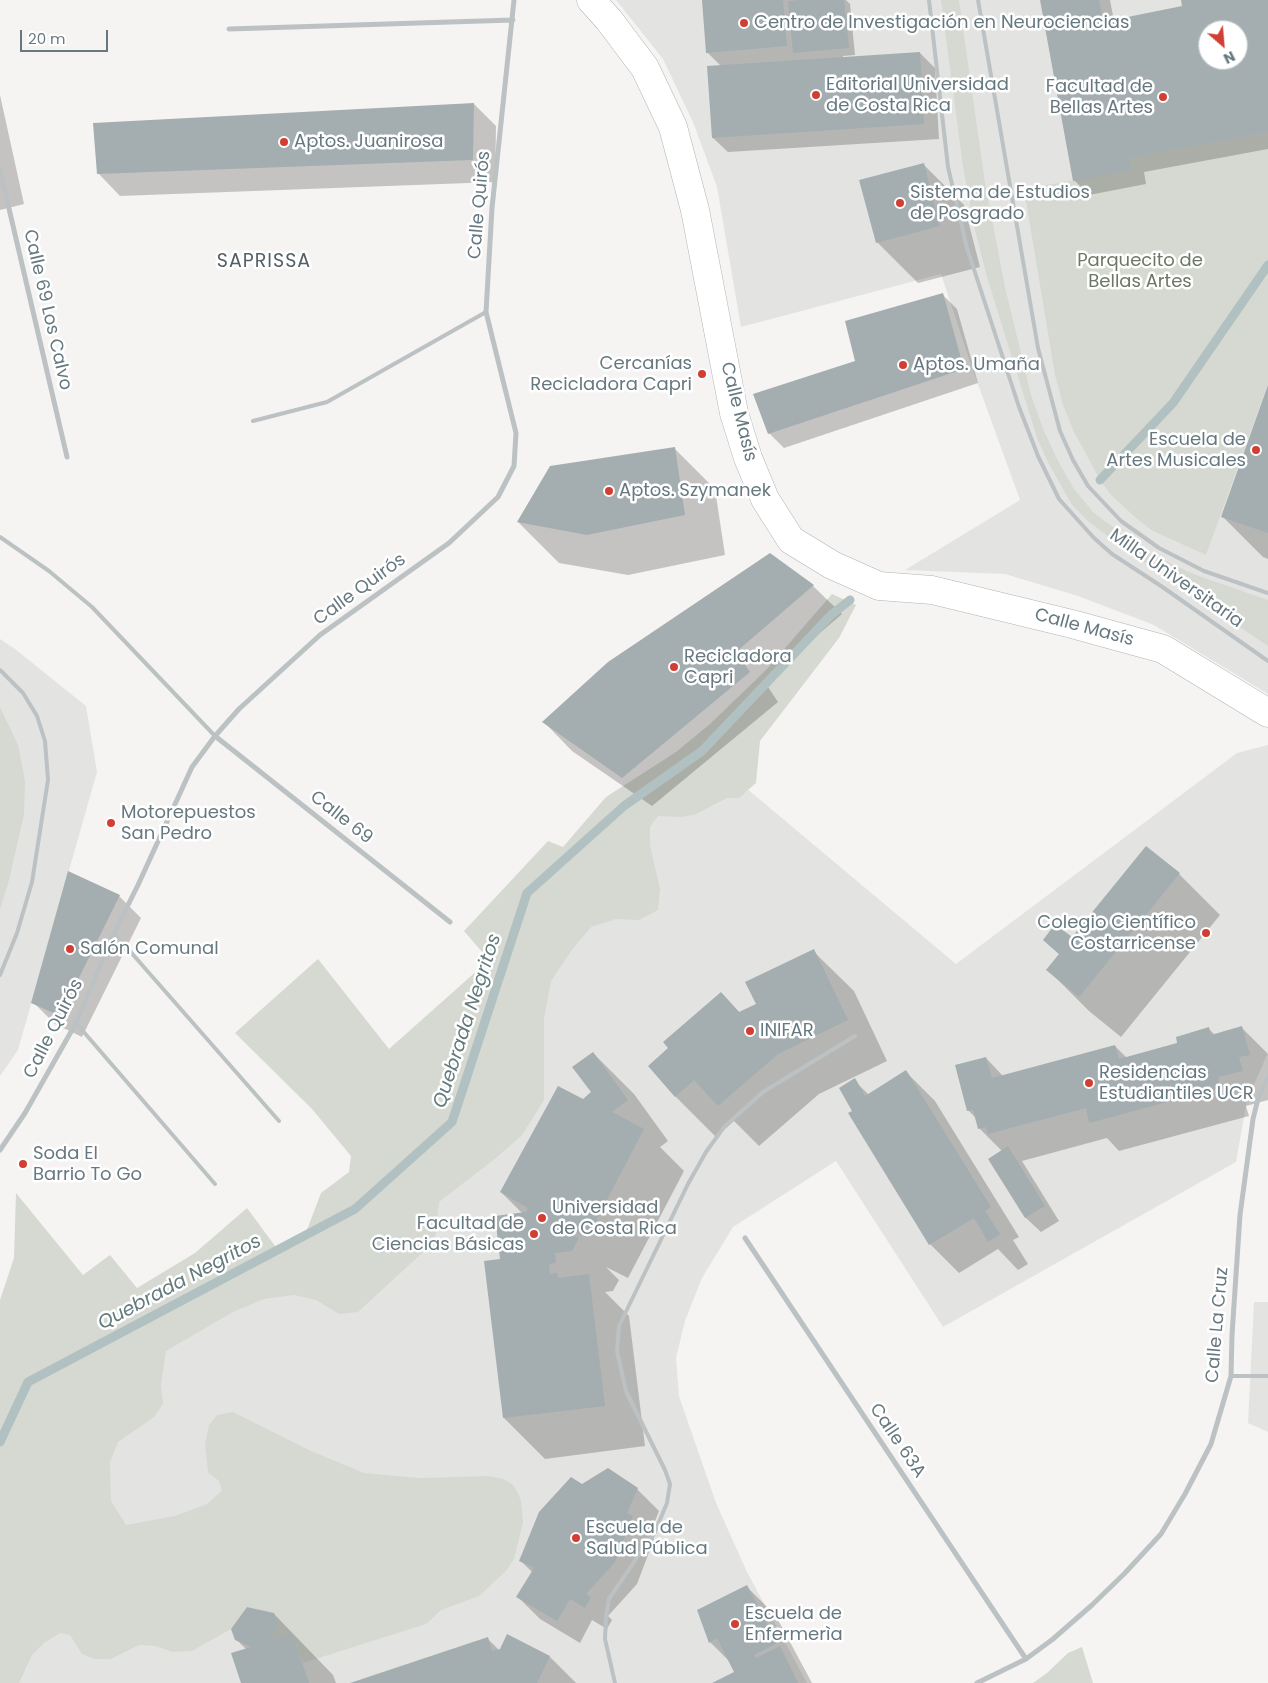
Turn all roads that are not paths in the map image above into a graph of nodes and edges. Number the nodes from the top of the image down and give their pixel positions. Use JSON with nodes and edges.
{"nodes":[{"id":1,"x":514,"y":0,"type":"edge"},
{"id":2,"x":591,"y":0,"type":"edge"},
{"id":3,"x":928,"y":0,"type":"edge"},
{"id":4,"x":978,"y":0,"type":"edge"},
{"id":5,"x":512,"y":20,"type":"junction"},
{"id":6,"x":229,"y":29,"type":"dead end"},
{"id":7,"x":0,"y":170,"type":"edge"},
{"id":8,"x":486,"y":312,"type":"junction"},
{"id":9,"x":253,"y":421,"type":"dead end"},
{"id":10,"x":67,"y":457,"type":"dead end"},
{"id":11,"x":0,"y":537,"type":"edge"},
{"id":12,"x":1268,"y":593,"type":"edge"},
{"id":13,"x":1268,"y":661,"type":"edge"},
{"id":14,"x":0,"y":670,"type":"edge"},
{"id":15,"x":1268,"y":713,"type":"edge"},
{"id":16,"x":214,"y":736,"type":"junction"},
{"id":17,"x":450,"y":922,"type":"dead end"},
{"id":18,"x":114,"y":933,"type":"junction"},
{"id":19,"x":0,"y":975,"type":"edge"},
{"id":20,"x":76,"y":1023,"type":"junction"},
{"id":21,"x":855,"y":1036,"type":"dead end"},
{"id":22,"x":1268,"y":1078,"type":"edge"},
{"id":23,"x":279,"y":1121,"type":"dead end"},
{"id":24,"x":0,"y":1150,"type":"edge"},
{"id":25,"x":214,"y":1184,"type":"dead end"},
{"id":26,"x":745,"y":1238,"type":"dead end"},
{"id":27,"x":1231,"y":1376,"type":"junction"},
{"id":28,"x":1268,"y":1376,"type":"edge"},
{"id":29,"x":1026,"y":1659,"type":"junction"},
{"id":30,"x":615,"y":1683,"type":"edge"},
{"id":31,"x":977,"y":1683,"type":"edge"}],
"edges":[{"from":1,"to":5,"type":"street","name":"Calle Quirós"},
{"from":2,"to":15,"type":"street","name":"Calle Masís"},
{"from":3,"to":13,"type":"lane","name":"Milla Universitaria"},
{"from":4,"to":12,"type":"lane","name":"Milla Universitaria"},
{"from":5,"to":6,"type":"street"},
{"from":5,"to":8,"type":"street","name":"Calle Quirós"},
{"from":7,"to":10,"type":"street","name":"Calle 69 Los Calvo"},
{"from":8,"to":9,"type":"lane"},
{"from":8,"to":16,"type":"street","name":"Calle Quirós"},
{"from":11,"to":16,"type":"lane"},
{"from":14,"to":19,"type":"lane"},
{"from":16,"to":17,"type":"street","name":"Calle 69"},
{"from":16,"to":18,"type":"street","name":"Calle Quirós"},
{"from":18,"to":20,"type":"street","name":"Calle Quirós"},
{"from":18,"to":23,"type":"lane"},
{"from":20,"to":24,"type":"street","name":"Calle Quirós"},
{"from":20,"to":25,"type":"lane"},
{"from":21,"to":30,"type":"lane"},
{"from":22,"to":27,"type":"street","name":"Calle La Cruz"},
{"from":26,"to":29,"type":"street","name":"Calle 63A"},
{"from":27,"to":28,"type":"lane"},
{"from":27,"to":29,"type":"street","name":"Calle La Cruz"},
{"from":29,"to":31,"type":"street","name":"Calle La Cruz"}]}
